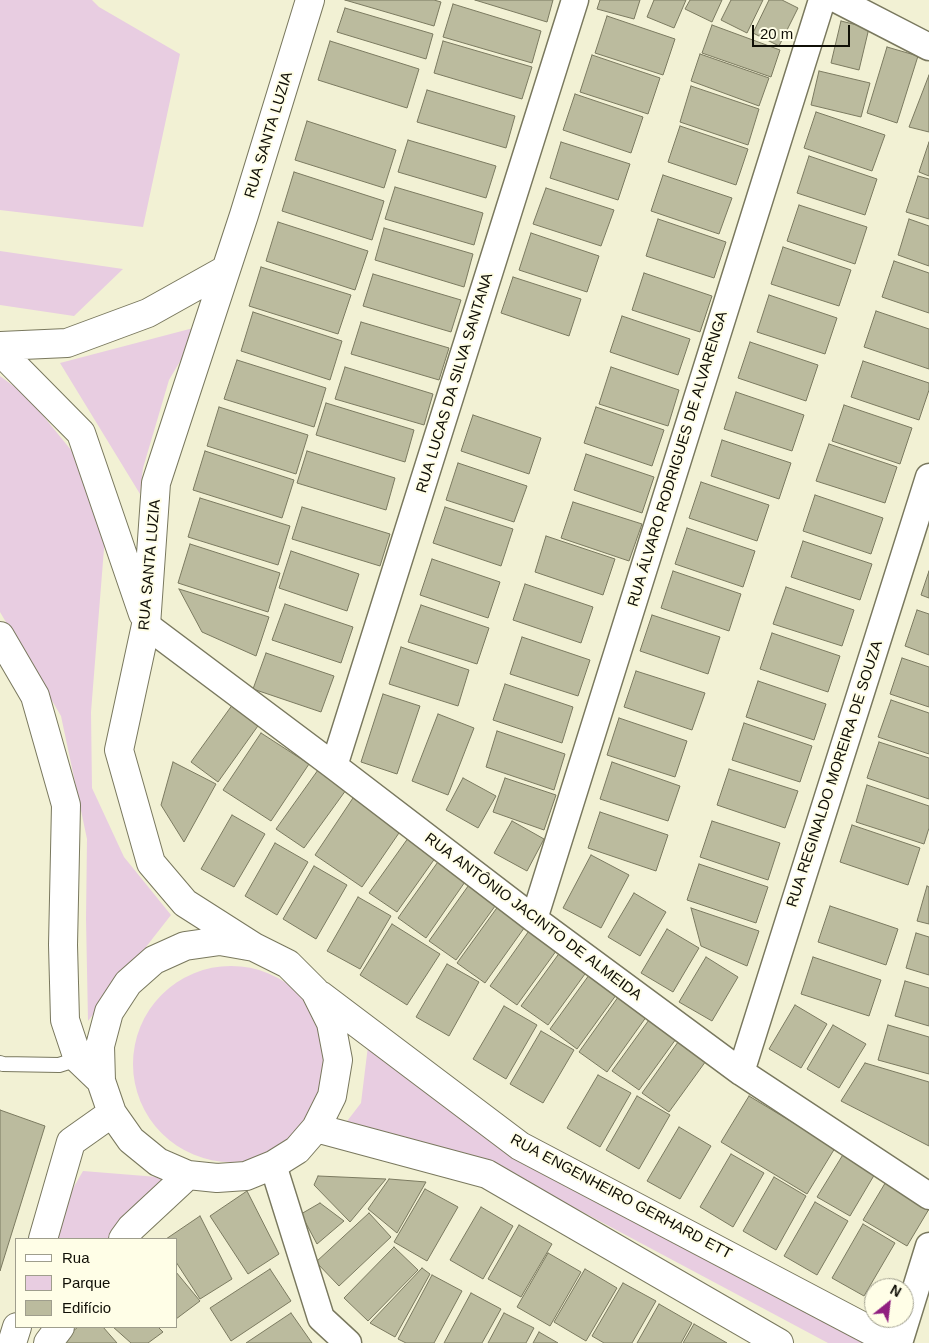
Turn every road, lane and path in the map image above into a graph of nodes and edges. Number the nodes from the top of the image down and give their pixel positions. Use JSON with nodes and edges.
{"nodes":[{"id":1,"x":310,"y":0,"type":"edge"},
{"id":2,"x":575,"y":0,"type":"edge"},
{"id":3,"x":822,"y":0,"type":"edge"},
{"id":4,"x":838,"y":0,"type":"edge"},
{"id":5,"x":929,"y":47,"type":"edge"},
{"id":6,"x":225,"y":270,"type":"junction"},
{"id":7,"x":0,"y":346,"type":"edge"},
{"id":8,"x":0,"y":351,"type":"edge"},
{"id":9,"x":929,"y":477,"type":"edge"},
{"id":10,"x":146,"y":625,"type":"junction"},
{"id":11,"x":0,"y":636,"type":"edge"},
{"id":12,"x":334,"y":766,"type":"junction"},
{"id":13,"x":534,"y":918,"type":"junction"},
{"id":14,"x":254,"y":947,"type":"junction"},
{"id":15,"x":315,"y":991,"type":"junction"},
{"id":16,"x":78,"y":1059,"type":"junction"},
{"id":17,"x":0,"y":1063,"type":"edge"},
{"id":18,"x":741,"y":1072,"type":"junction"},
{"id":19,"x":101,"y":1080,"type":"junction"},
{"id":20,"x":112,"y":1112,"type":"junction"},
{"id":21,"x":316,"y":1128,"type":"junction"},
{"id":22,"x":273,"y":1166,"type":"junction"},
{"id":23,"x":188,"y":1175,"type":"junction"},
{"id":24,"x":929,"y":1196,"type":"edge"},
{"id":25,"x":43,"y":1238,"type":"edge"},
{"id":26,"x":124,"y":1238,"type":"edge"},
{"id":27,"x":929,"y":1246,"type":"edge"},
{"id":28,"x":17,"y":1328,"type":"edge"},
{"id":29,"x":59,"y":1328,"type":"edge"},
{"id":30,"x":12,"y":1343,"type":"edge"},
{"id":31,"x":48,"y":1343,"type":"edge"},
{"id":32,"x":348,"y":1343,"type":"edge"},
{"id":33,"x":779,"y":1343,"type":"edge"},
{"id":34,"x":894,"y":1343,"type":"edge"},
{"id":35,"x":899,"y":1343,"type":"edge"}],
"edges":[{"from":1,"to":6,"type":"main road","name":"RUA SANTA LUZIA"},
{"from":2,"to":12,"type":"street","name":"RUA LUCAS DA SILVA SANTANA"},
{"from":3,"to":13,"type":"street","name":"RUA ÁLVARO RODRIGUES DE ALVARENGA"},
{"from":4,"to":5,"type":"street"},
{"from":6,"to":7,"type":"main road"},
{"from":6,"to":10,"type":"main road","name":"RUA SANTA LUZIA"},
{"from":8,"to":10,"type":"main road"},
{"from":9,"to":18,"type":"street","name":"RUA REGINALDO MOREIRA DE SOUZA"},
{"from":10,"to":12,"type":"street","name":"RUA ANTÔNIO JACINTO DE ALMEIDA"},
{"from":10,"to":14,"type":"main road","name":"RUA SANTA LUZIA"},
{"from":11,"to":16,"type":"main road"},
{"from":12,"to":13,"type":"street","name":"RUA ANTÔNIO JACINTO DE ALMEIDA"},
{"from":13,"to":18,"type":"street","name":"RUA ANTÔNIO JACINTO DE ALMEIDA"},
{"from":14,"to":15,"type":"main road"},
{"from":14,"to":19,"type":"main road"},
{"from":15,"to":21,"type":"main road"},
{"from":15,"to":34,"type":"main road","name":"RUA ENGENHEIRO GERHARD ETT"},
{"from":16,"to":17,"type":"lane"},
{"from":16,"to":19,"type":"main road"},
{"from":18,"to":24,"type":"street","name":"RUA ANTÔNIO JACINTO DE ALMEIDA"},
{"from":19,"to":20,"type":"main road"},
{"from":20,"to":23,"type":"main road"},
{"from":20,"to":25,"type":"main road"},
{"from":21,"to":22,"type":"main road"},
{"from":21,"to":33,"type":"main road"},
{"from":22,"to":23,"type":"main road"},
{"from":22,"to":32,"type":"street"},
{"from":23,"to":26,"type":"main road"},
{"from":27,"to":35,"type":"street"},
{"from":28,"to":30,"type":"main road"},
{"from":29,"to":31,"type":"main road"}]}
